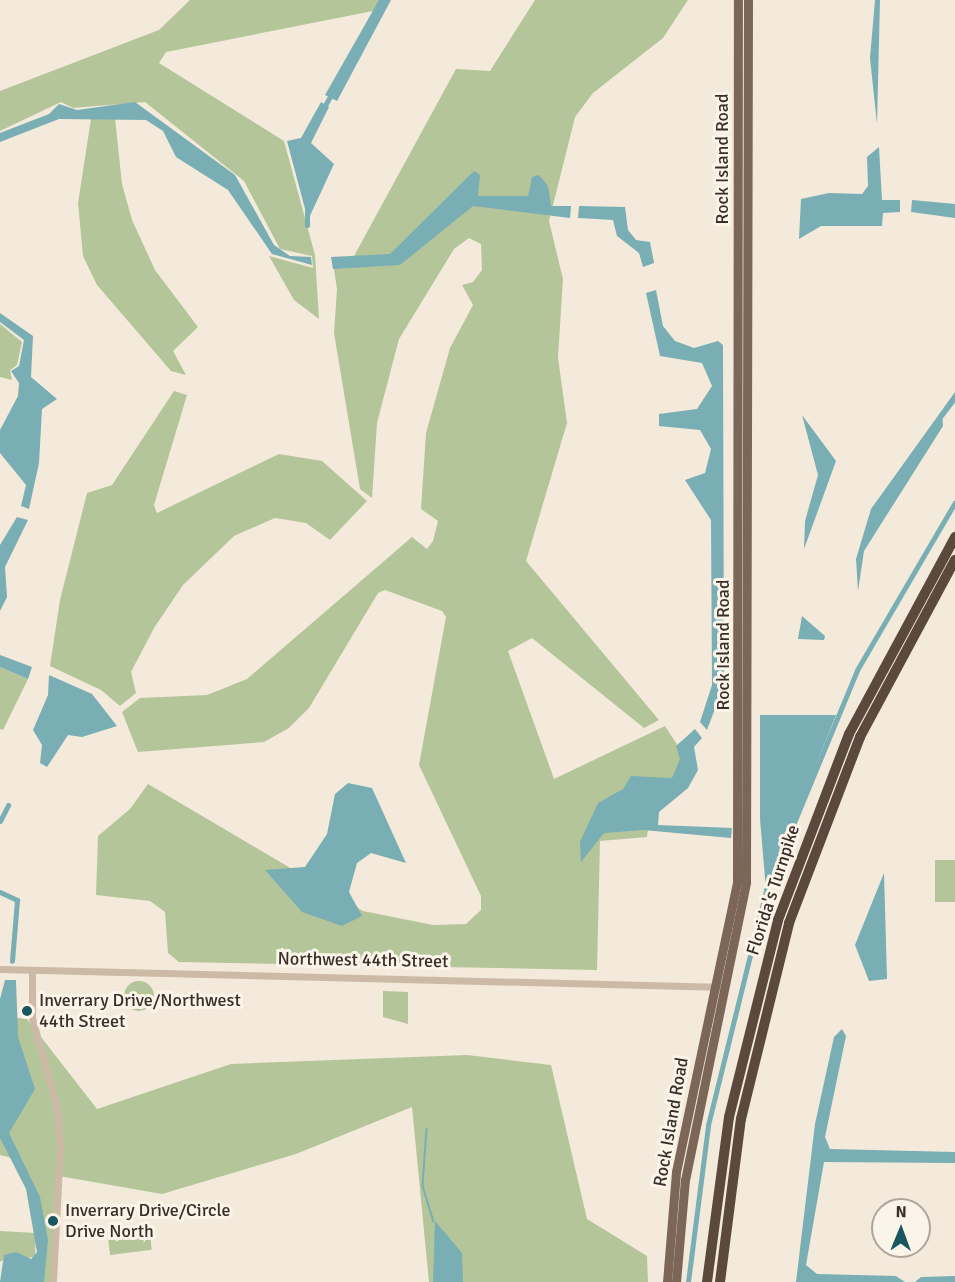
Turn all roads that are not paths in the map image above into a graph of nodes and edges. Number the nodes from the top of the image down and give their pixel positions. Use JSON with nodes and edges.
{"nodes":[{"id":1,"x":738,"y":0,"type":"edge"},
{"id":2,"x":748,"y":0,"type":"edge"},
{"id":3,"x":955,"y":537,"type":"edge"},
{"id":4,"x":955,"y":560,"type":"edge"},
{"id":5,"x":739,"y":912,"type":"junction"},
{"id":6,"x":0,"y":969,"type":"edge"},
{"id":7,"x":32,"y":970,"type":"junction"},
{"id":8,"x":720,"y":986,"type":"junction"},
{"id":9,"x":53,"y":1282,"type":"edge"},
{"id":10,"x":666,"y":1282,"type":"edge"},
{"id":11,"x":676,"y":1282,"type":"edge"},
{"id":12,"x":707,"y":1282,"type":"edge"},
{"id":13,"x":720,"y":1282,"type":"edge"}],
"edges":[{"from":1,"to":5,"type":"main road","name":"Rock Island Road"},
{"from":2,"to":5,"type":"main road","name":"Rock Island Road"},
{"from":3,"to":12,"type":"highway","name":"Florida's Turnpike"},
{"from":4,"to":13,"type":"highway","name":"Florida's Turnpike"},
{"from":5,"to":8,"type":"main road","name":"Rock Island Road"},
{"from":6,"to":7,"type":"street","name":"Northwest 44th Street"},
{"from":7,"to":8,"type":"street","name":"Northwest 44th Street"},
{"from":7,"to":9,"type":"street"},
{"from":8,"to":10,"type":"main road","name":"Rock Island Road"},
{"from":8,"to":11,"type":"main road","name":"Rock Island Road"}]}
